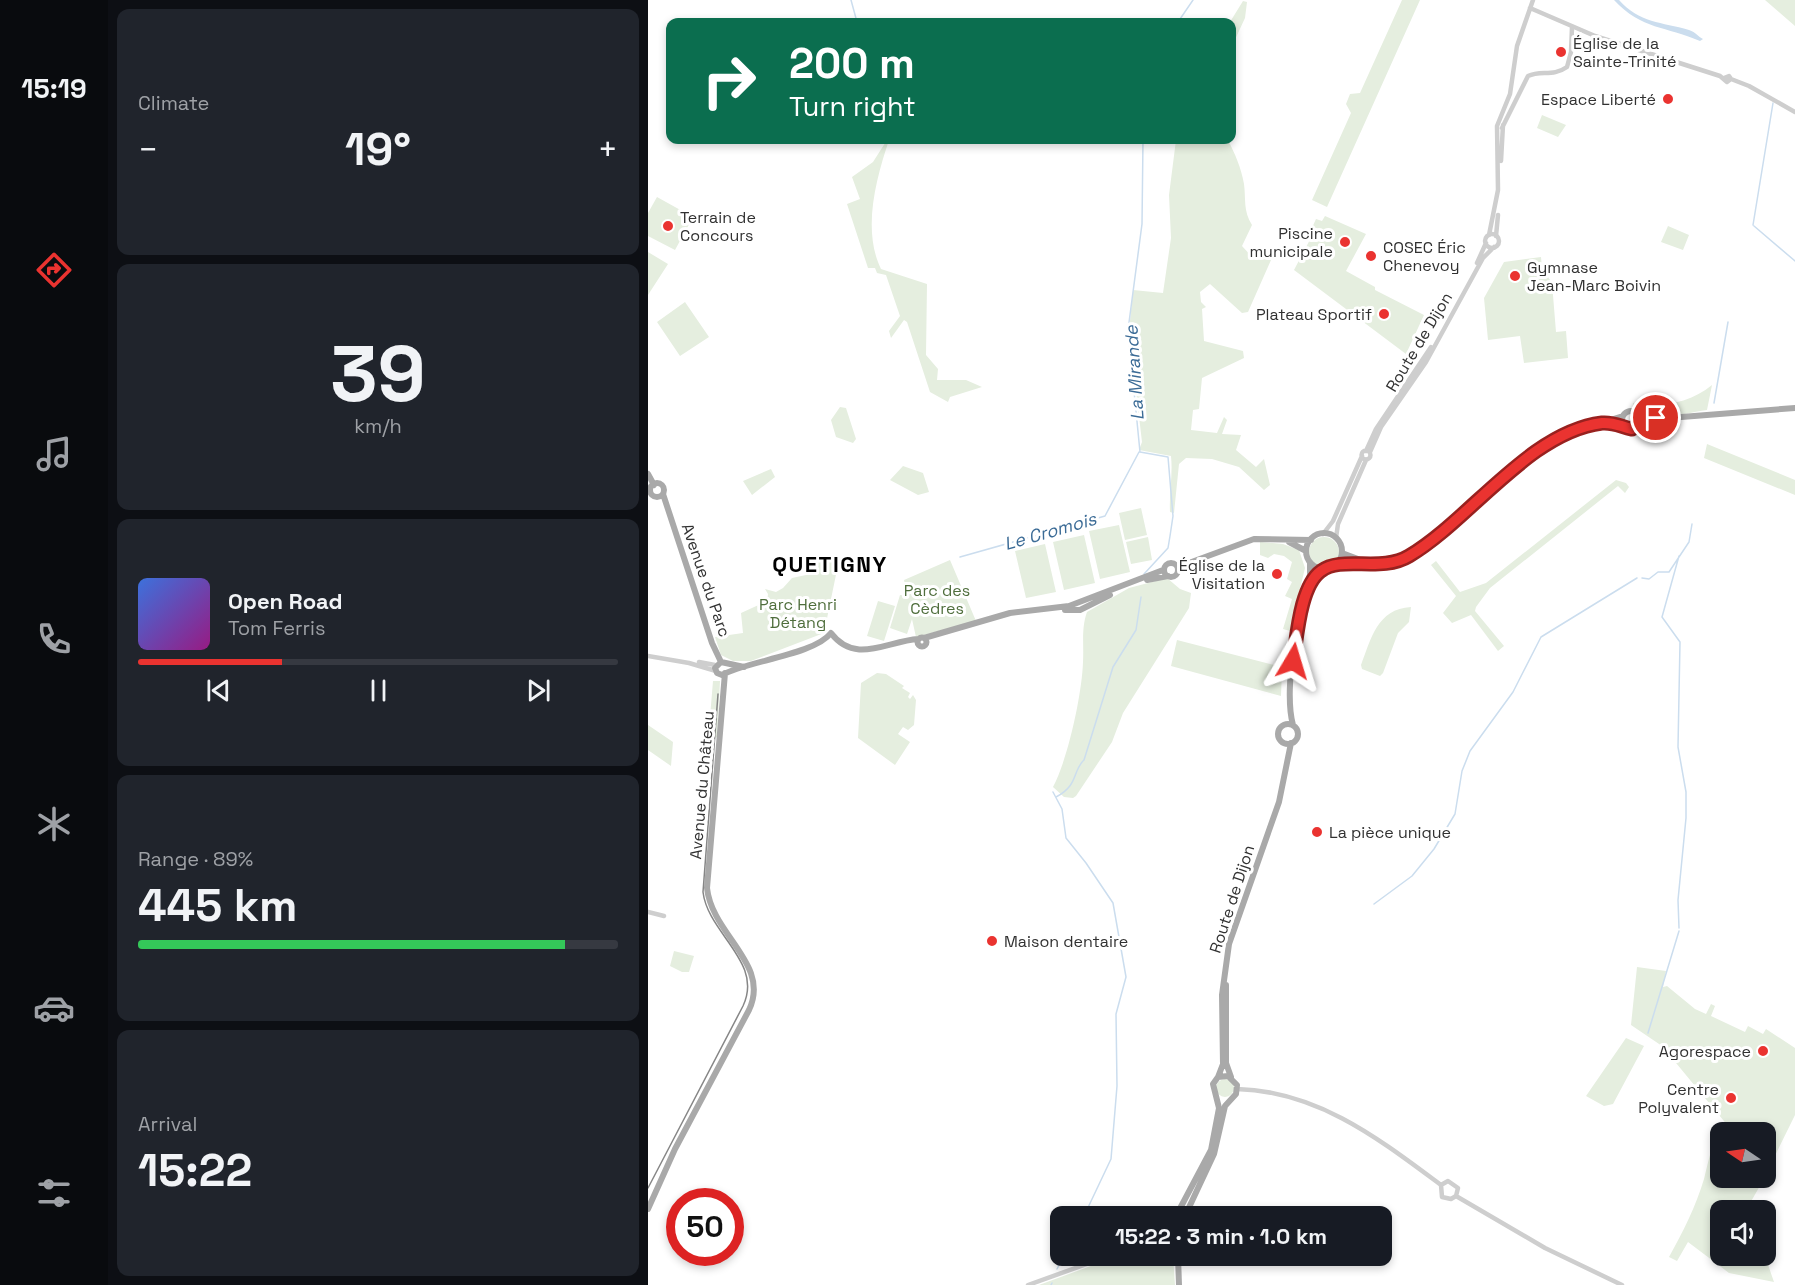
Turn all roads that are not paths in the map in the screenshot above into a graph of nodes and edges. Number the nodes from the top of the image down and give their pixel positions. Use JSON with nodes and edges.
{"nodes":[{"id":1,"x":1533,"y":0,"type":"edge"},
{"id":2,"x":1530,"y":8,"type":"junction"},
{"id":3,"x":1572,"y":27,"type":"junction"},
{"id":4,"x":1506,"y":102,"type":"junction"},
{"id":5,"x":1795,"y":112,"type":"edge"},
{"id":6,"x":1502,"y":120,"type":"junction"},
{"id":7,"x":1502,"y":128,"type":"junction"},
{"id":8,"x":1500,"y":146,"type":"junction"},
{"id":9,"x":1489,"y":235,"type":"junction"},
{"id":10,"x":1496,"y":236,"type":"junction"},
{"id":11,"x":1486,"y":243,"type":"junction"},
{"id":12,"x":1494,"y":247,"type":"junction"},
{"id":13,"x":1795,"y":408,"type":"edge"},
{"id":14,"x":1623,"y":416,"type":"junction"},
{"id":15,"x":1639,"y":416,"type":"junction"},
{"id":16,"x":1656,"y":418,"type":"junction"},
{"id":17,"x":1603,"y":423,"type":"junction"},
{"id":18,"x":1640,"y":423,"type":"junction"},
{"id":19,"x":1623,"y":424,"type":"junction"},
{"id":20,"x":1368,"y":452,"type":"junction"},
{"id":21,"x":1364,"y":458,"type":"junction"},
{"id":22,"x":648,"y":474,"type":"edge"},
{"id":23,"x":1323,"y":534,"type":"junction"},
{"id":24,"x":1278,"y":538,"type":"junction"},
{"id":25,"x":1336,"y":538,"type":"junction"},
{"id":26,"x":1311,"y":540,"type":"junction"},
{"id":27,"x":1306,"y":551,"type":"junction"},
{"id":28,"x":1341,"y":553,"type":"junction"},
{"id":29,"x":1310,"y":563,"type":"junction"},
{"id":30,"x":1336,"y":564,"type":"junction"},
{"id":31,"x":1388,"y":564,"type":"junction"},
{"id":32,"x":1176,"y":565,"type":"junction"},
{"id":33,"x":1323,"y":569,"type":"junction"},
{"id":34,"x":1163,"y":570,"type":"junction"},
{"id":35,"x":1168,"y":576,"type":"junction"},
{"id":36,"x":1137,"y":582,"type":"junction"},
{"id":37,"x":829,"y":635,"type":"junction"},
{"id":38,"x":923,"y":640,"type":"junction"},
{"id":39,"x":648,"y":656,"type":"edge"},
{"id":40,"x":1293,"y":661,"type":"junction"},
{"id":41,"x":721,"y":668,"type":"junction"},
{"id":42,"x":1291,"y":702,"type":"junction"},
{"id":43,"x":1284,"y":724,"type":"junction"},
{"id":44,"x":1293,"y":724,"type":"junction"},
{"id":45,"x":1284,"y":743,"type":"junction"},
{"id":46,"x":1291,"y":743,"type":"junction"},
{"id":47,"x":1287,"y":766,"type":"junction"},
{"id":48,"x":648,"y":912,"type":"edge"},
{"id":49,"x":664,"y":916,"type":"dead end"},
{"id":50,"x":1234,"y":928,"type":"junction"},
{"id":51,"x":752,"y":972,"type":"junction"},
{"id":52,"x":1218,"y":1077,"type":"junction"},
{"id":53,"x":1231,"y":1077,"type":"junction"},
{"id":54,"x":1237,"y":1089,"type":"junction"},
{"id":55,"x":1217,"y":1098,"type":"junction"},
{"id":56,"x":1230,"y":1100,"type":"junction"},
{"id":57,"x":1441,"y":1185,"type":"junction"},
{"id":58,"x":1456,"y":1196,"type":"junction"},
{"id":59,"x":648,"y":1198,"type":"edge"},
{"id":60,"x":1181,"y":1206,"type":"edge"},
{"id":61,"x":1190,"y":1206,"type":"edge"},
{"id":62,"x":648,"y":1209,"type":"edge"},
{"id":63,"x":1078,"y":1266,"type":"edge"},
{"id":64,"x":1178,"y":1266,"type":"edge"},
{"id":65,"x":1028,"y":1285,"type":"edge"},
{"id":66,"x":1179,"y":1285,"type":"edge"},
{"id":67,"x":1622,"y":1285,"type":"edge"}],
"edges":[{"from":1,"to":2,"type":"street"},
{"from":2,"to":3,"type":"street"},
{"from":2,"to":4,"type":"street"},
{"from":3,"to":5,"type":"street"},
{"from":3,"to":6,"type":"street"},
{"from":4,"to":6,"type":"street"},
{"from":4,"to":7,"type":"street"},
{"from":6,"to":7,"type":"street"},
{"from":6,"to":8,"type":"street"},
{"from":6,"to":9,"type":"street","name":"Route de Dijon"},
{"from":7,"to":8,"type":"street"},
{"from":8,"to":10,"type":"street"},
{"from":9,"to":10,"type":"street"},
{"from":9,"to":11,"type":"street","name":"Route de Dijon"},
{"from":10,"to":12,"type":"street"},
{"from":11,"to":12,"type":"street"},
{"from":11,"to":20,"type":"street","name":"Route de Dijon"},
{"from":12,"to":20,"type":"street","name":"Route de Dijon"},
{"from":13,"to":16,"type":"main road"},
{"from":14,"to":15,"type":"main road"},
{"from":14,"to":17,"type":"main road"},
{"from":14,"to":19,"type":"main road"},
{"from":15,"to":16,"type":"main road"},
{"from":15,"to":18,"type":"main road"},
{"from":16,"to":18,"type":"main road"},
{"from":17,"to":19,"type":"main road"},
{"from":17,"to":31,"type":"main road"},
{"from":18,"to":19,"type":"main road"},
{"from":20,"to":21,"type":"street","name":"Route de Dijon"},
{"from":21,"to":23,"type":"street","name":"Route de Dijon"},
{"from":21,"to":25,"type":"street","name":"Route de Dijon"},
{"from":22,"to":41,"type":"main road","name":"Avenue du Parc"},
{"from":23,"to":25,"type":"main road"},
{"from":23,"to":26,"type":"main road"},
{"from":24,"to":26,"type":"main road"},
{"from":24,"to":27,"type":"main road"},
{"from":24,"to":32,"type":"main road"},
{"from":25,"to":28,"type":"main road"},
{"from":26,"to":27,"type":"main road"},
{"from":27,"to":29,"type":"main road"},
{"from":28,"to":30,"type":"main road"},
{"from":28,"to":31,"type":"main road"},
{"from":29,"to":33,"type":"main road"},
{"from":29,"to":40,"type":"main road"},
{"from":30,"to":31,"type":"main road"},
{"from":30,"to":33,"type":"main road"},
{"from":32,"to":34,"type":"main road"},
{"from":32,"to":35,"type":"main road"},
{"from":33,"to":40,"type":"main road"},
{"from":34,"to":35,"type":"main road"},
{"from":34,"to":36,"type":"main road"},
{"from":35,"to":36,"type":"main road"},
{"from":36,"to":38,"type":"main road"},
{"from":37,"to":38,"type":"main road"},
{"from":37,"to":38,"type":"main road"},
{"from":37,"to":41,"type":"main road"},
{"from":39,"to":41,"type":"street"},
{"from":40,"to":42,"type":"main road"},
{"from":41,"to":51,"type":"main road","name":"Avenue du Château"},
{"from":42,"to":43,"type":"main road"},
{"from":42,"to":44,"type":"main road"},
{"from":43,"to":44,"type":"main road"},
{"from":43,"to":45,"type":"main road"},
{"from":44,"to":46,"type":"main road"},
{"from":45,"to":46,"type":"main road"},
{"from":45,"to":47,"type":"main road","name":"Route de Dijon"},
{"from":46,"to":47,"type":"main road","name":"Route de Dijon"},
{"from":47,"to":50,"type":"main road","name":"Route de Dijon"},
{"from":48,"to":49,"type":"street"},
{"from":50,"to":52,"type":"main road","name":"Route de Dijon"},
{"from":50,"to":53,"type":"main road"},
{"from":51,"to":59,"type":"main road"},
{"from":51,"to":62,"type":"main road"},
{"from":52,"to":53,"type":"main road"},
{"from":52,"to":55,"type":"main road"},
{"from":53,"to":54,"type":"main road"},
{"from":54,"to":56,"type":"main road"},
{"from":54,"to":57,"type":"street"},
{"from":55,"to":56,"type":"main road"},
{"from":55,"to":60,"type":"main road"},
{"from":56,"to":61,"type":"main road"},
{"from":57,"to":58,"type":"street"},
{"from":57,"to":58,"type":"street"},
{"from":58,"to":67,"type":"street"},
{"from":63,"to":65,"type":"street"},
{"from":64,"to":66,"type":"main road"}]}
